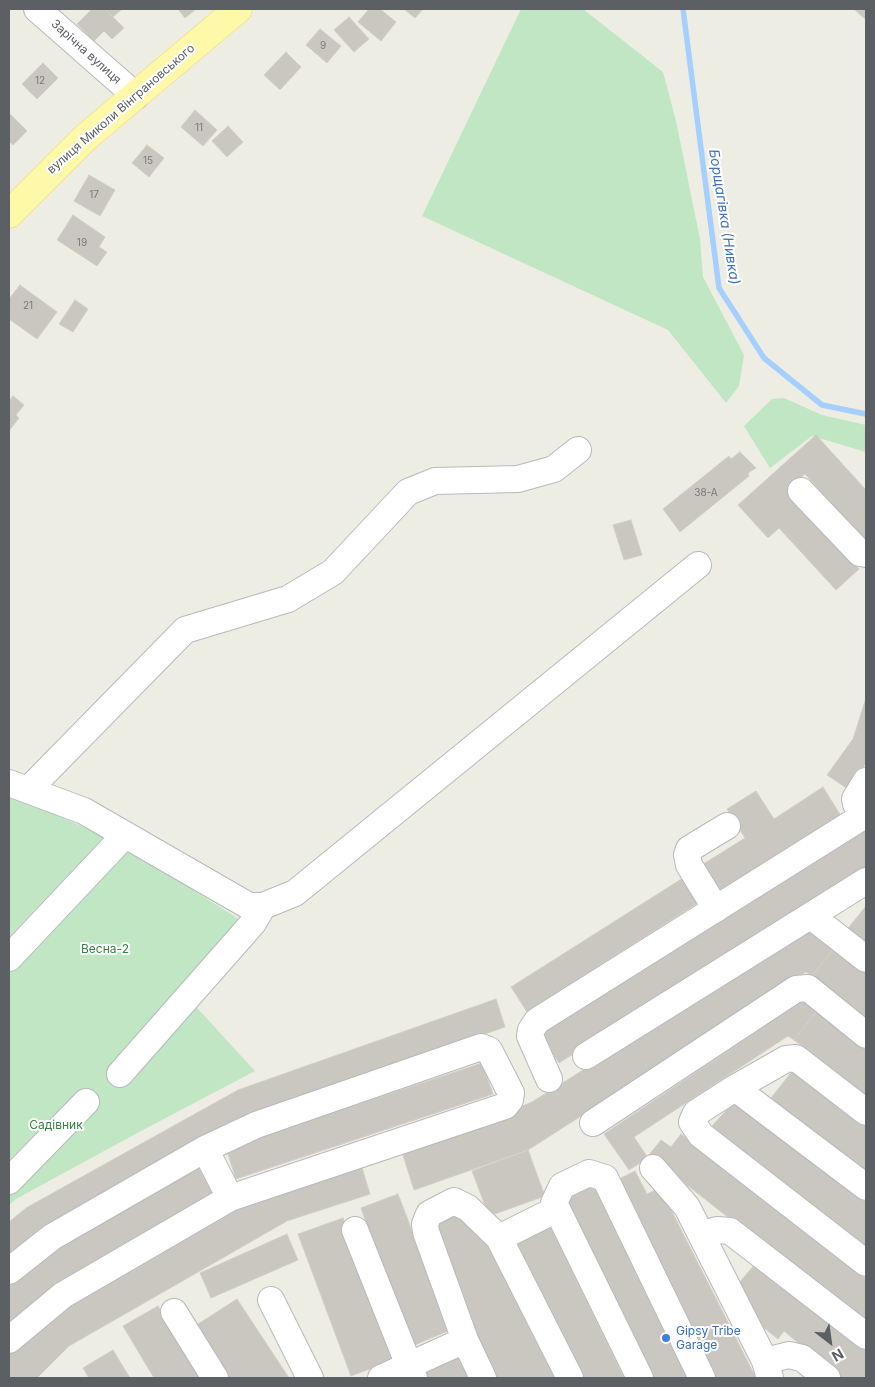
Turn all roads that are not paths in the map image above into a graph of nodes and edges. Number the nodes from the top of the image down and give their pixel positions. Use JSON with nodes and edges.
{"nodes":[{"id":1,"x":37,"y":9,"type":"edge"},
{"id":2,"x":238,"y":9,"type":"edge"},
{"id":3,"x":136,"y":96,"type":"junction"},
{"id":4,"x":9,"y":214,"type":"edge"},
{"id":5,"x":578,"y":450,"type":"dead end"},
{"id":6,"x":801,"y":492,"type":"dead end"},
{"id":7,"x":866,"y":554,"type":"edge"},
{"id":8,"x":698,"y":565,"type":"dead end"},
{"id":9,"x":866,"y":782,"type":"edge"},
{"id":10,"x":18,"y":787,"type":"edge"},
{"id":11,"x":866,"y":816,"type":"edge"},
{"id":12,"x":727,"y":826,"type":"dead end"},
{"id":13,"x":125,"y":835,"type":"junction"},
{"id":14,"x":866,"y":882,"type":"edge"},
{"id":15,"x":263,"y":906,"type":"junction"},
{"id":16,"x":716,"y":908,"type":"junction"},
{"id":17,"x":811,"y":916,"type":"junction"},
{"id":18,"x":9,"y":958,"type":"edge"},
{"id":19,"x":866,"y":959,"type":"edge"},
{"id":20,"x":866,"y":1035,"type":"edge"},
{"id":21,"x":586,"y":1056,"type":"dead end"},
{"id":22,"x":120,"y":1074,"type":"dead end"},
{"id":23,"x":550,"y":1079,"type":"dead end"},
{"id":24,"x":735,"y":1088,"type":"junction"},
{"id":25,"x":86,"y":1102,"type":"dead end"},
{"id":26,"x":866,"y":1112,"type":"edge"},
{"id":27,"x":593,"y":1123,"type":"dead end"},
{"id":28,"x":206,"y":1149,"type":"junction"},
{"id":29,"x":653,"y":1168,"type":"dead end"},
{"id":30,"x":9,"y":1181,"type":"edge"},
{"id":31,"x":866,"y":1187,"type":"edge"},
{"id":32,"x":230,"y":1198,"type":"junction"},
{"id":33,"x":557,"y":1210,"type":"junction"},
{"id":34,"x":355,"y":1230,"type":"dead end"},
{"id":35,"x":702,"y":1234,"type":"junction"},
{"id":36,"x":499,"y":1238,"type":"junction"},
{"id":37,"x":866,"y":1263,"type":"edge"},
{"id":38,"x":9,"y":1271,"type":"edge"},
{"id":39,"x":271,"y":1300,"type":"dead end"},
{"id":40,"x":174,"y":1312,"type":"dead end"},
{"id":41,"x":866,"y":1336,"type":"edge"},
{"id":42,"x":9,"y":1340,"type":"edge"},
{"id":43,"x":465,"y":1340,"type":"junction"},
{"id":44,"x":767,"y":1370,"type":"edge"},
{"id":45,"x":412,"y":1372,"type":"edge"},
{"id":46,"x":216,"y":1378,"type":"edge"},
{"id":47,"x":310,"y":1378,"type":"edge"},
{"id":48,"x":381,"y":1378,"type":"edge"},
{"id":49,"x":483,"y":1378,"type":"edge"},
{"id":50,"x":570,"y":1378,"type":"edge"},
{"id":51,"x":640,"y":1378,"type":"edge"},
{"id":52,"x":702,"y":1378,"type":"edge"},
{"id":53,"x":827,"y":1378,"type":"edge"}],
"edges":[{"from":1,"to":3,"type":"street","name":"Зарічна вулиця"},
{"from":2,"to":3,"type":"main road","name":"вулиця Миколи Вінграновського"},
{"from":3,"to":4,"type":"main road","name":"вулиця Миколи Вінграновського"},
{"from":5,"to":10,"type":"street"},
{"from":6,"to":7,"type":"street"},
{"from":8,"to":15,"type":"street"},
{"from":9,"to":11,"type":"street"},
{"from":10,"to":13,"type":"street"},
{"from":11,"to":16,"type":"street"},
{"from":12,"to":16,"type":"street"},
{"from":13,"to":15,"type":"street"},
{"from":13,"to":18,"type":"street"},
{"from":14,"to":17,"type":"street"},
{"from":15,"to":22,"type":"street"},
{"from":16,"to":23,"type":"street"},
{"from":17,"to":19,"type":"street"},
{"from":17,"to":21,"type":"street"},
{"from":20,"to":27,"type":"street"},
{"from":24,"to":26,"type":"street"},
{"from":24,"to":31,"type":"street"},
{"from":24,"to":37,"type":"street"},
{"from":25,"to":30,"type":"street"},
{"from":28,"to":32,"type":"street"},
{"from":28,"to":32,"type":"street"},
{"from":28,"to":38,"type":"street"},
{"from":29,"to":35,"type":"street"},
{"from":32,"to":42,"type":"street"},
{"from":33,"to":36,"type":"street"},
{"from":33,"to":51,"type":"street"},
{"from":33,"to":52,"type":"street"},
{"from":34,"to":45,"type":"street"},
{"from":35,"to":41,"type":"street"},
{"from":35,"to":44,"type":"street"},
{"from":36,"to":43,"type":"street"},
{"from":36,"to":50,"type":"street"},
{"from":39,"to":47,"type":"street"},
{"from":40,"to":46,"type":"street"},
{"from":43,"to":45,"type":"street"},
{"from":43,"to":49,"type":"street"},
{"from":44,"to":53,"type":"street"},
{"from":45,"to":48,"type":"street"}]}
